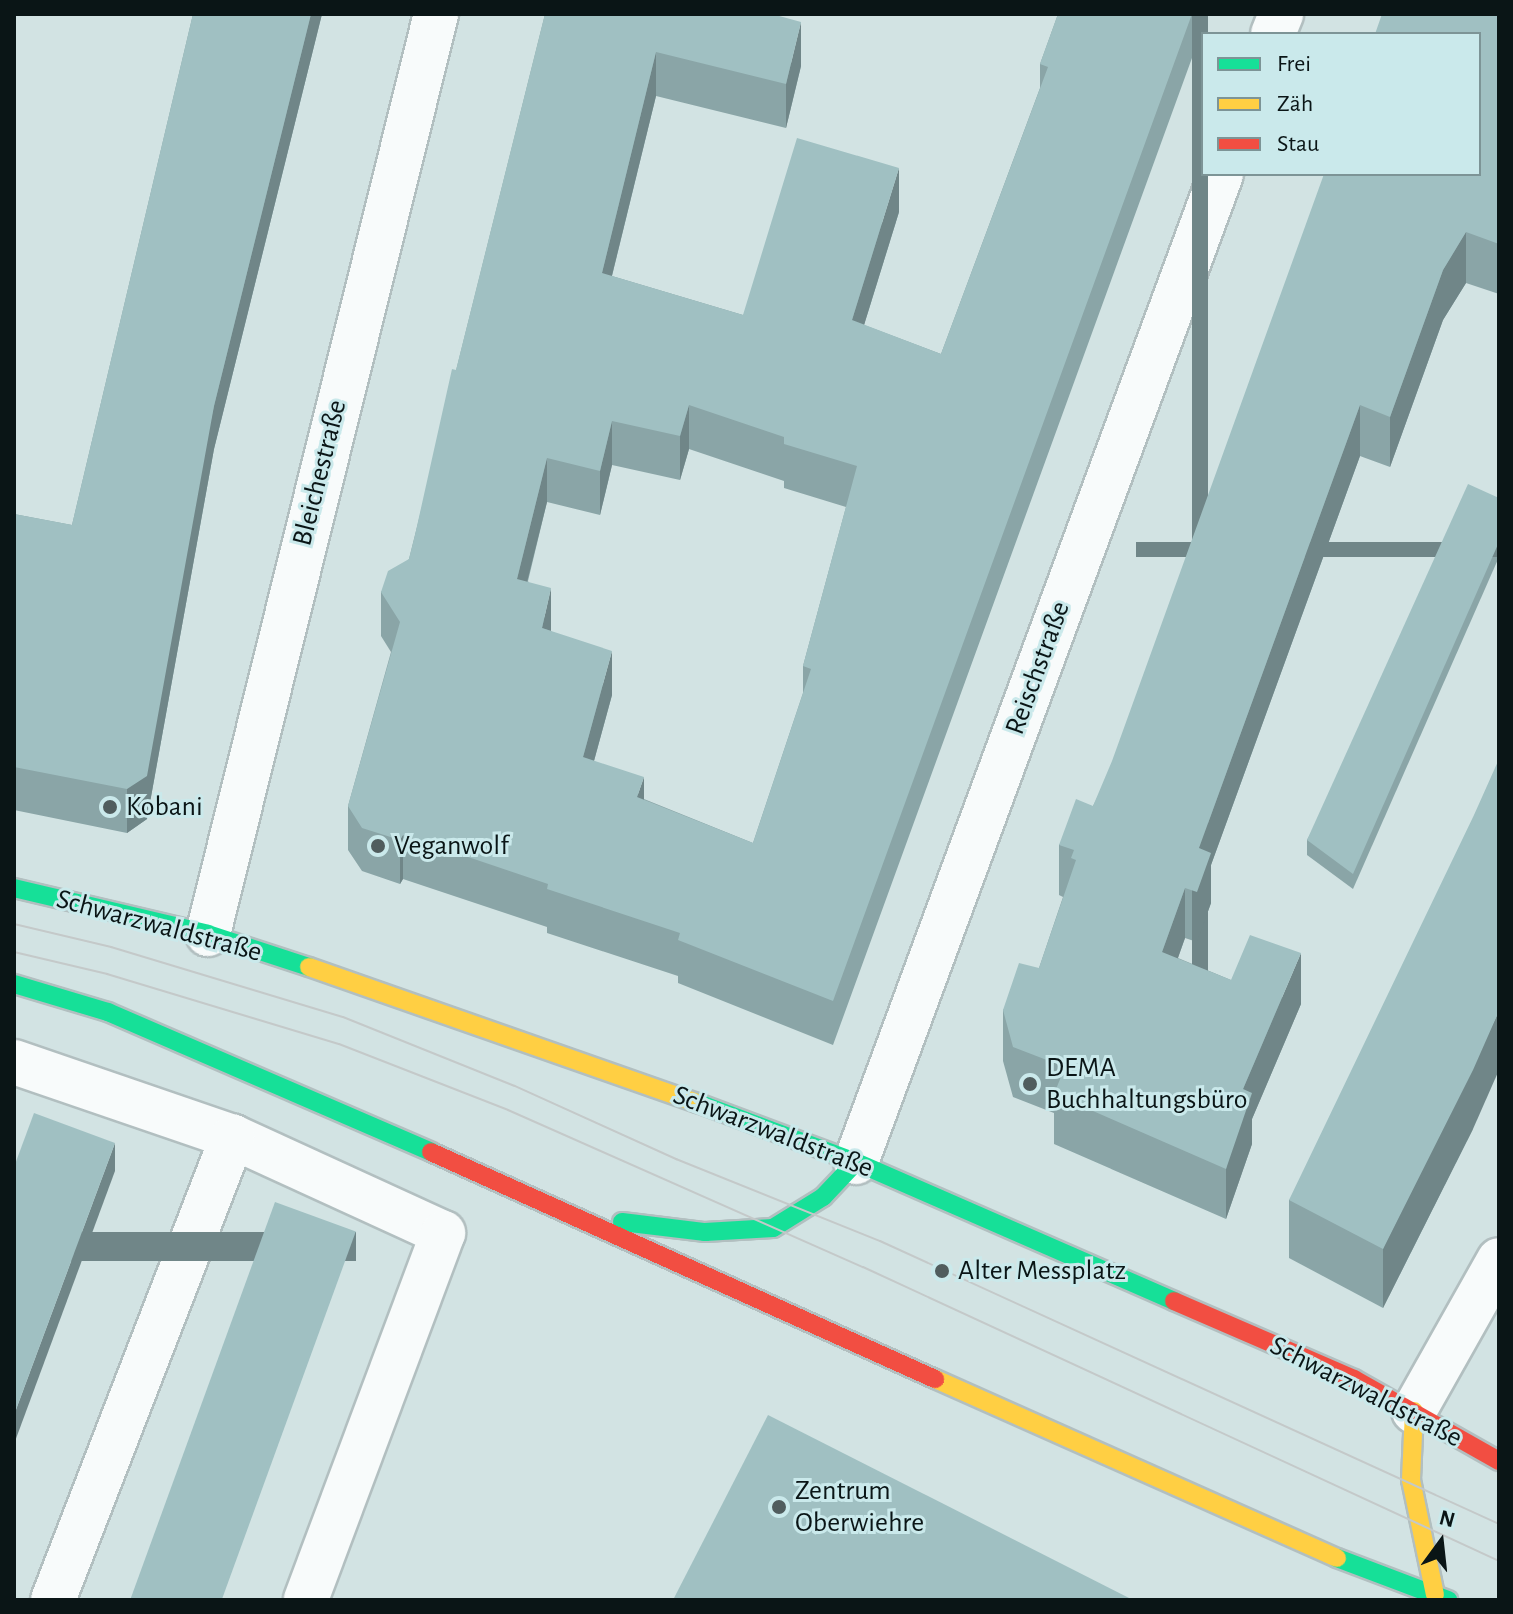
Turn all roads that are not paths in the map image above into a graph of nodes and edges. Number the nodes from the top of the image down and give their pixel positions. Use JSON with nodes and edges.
{"nodes":[{"id":1,"x":436,"y":14,"type":"edge"},
{"id":2,"x":1220,"y":176,"type":"edge"},
{"id":3,"x":14,"y":888,"type":"edge"},
{"id":4,"x":208,"y":934,"type":"junction"},
{"id":5,"x":14,"y":984,"type":"edge"},
{"id":6,"x":14,"y":1062,"type":"edge"},
{"id":7,"x":233,"y":1137,"type":"junction"},
{"id":8,"x":856,"y":1162,"type":"junction"},
{"id":9,"x":565,"y":1212,"type":"junction"},
{"id":10,"x":1499,"y":1260,"type":"edge"},
{"id":11,"x":1414,"y":1411,"type":"junction"},
{"id":12,"x":1499,"y":1461,"type":"edge"},
{"id":13,"x":1441,"y":1598,"type":"edge"},
{"id":14,"x":53,"y":1600,"type":"edge"},
{"id":15,"x":306,"y":1600,"type":"edge"}],
"edges":[{"from":1,"to":4,"type":"street","name":"Bleichestraße"},
{"from":2,"to":8,"type":"street","name":"Reischstraße"},
{"from":3,"to":4,"type":"main road","name":"Schwarzwaldstraße"},
{"from":4,"to":8,"type":"main road","name":"Schwarzwaldstraße"},
{"from":5,"to":9,"type":"main road"},
{"from":6,"to":7,"type":"street"},
{"from":7,"to":14,"type":"street"},
{"from":7,"to":15,"type":"street"},
{"from":8,"to":9,"type":"main road"},
{"from":8,"to":11,"type":"main road","name":"Schwarzwaldstraße"},
{"from":9,"to":13,"type":"main road"},
{"from":10,"to":11,"type":"street"},
{"from":11,"to":12,"type":"main road","name":"Schwarzwaldstraße"},
{"from":11,"to":13,"type":"main road"}]}
